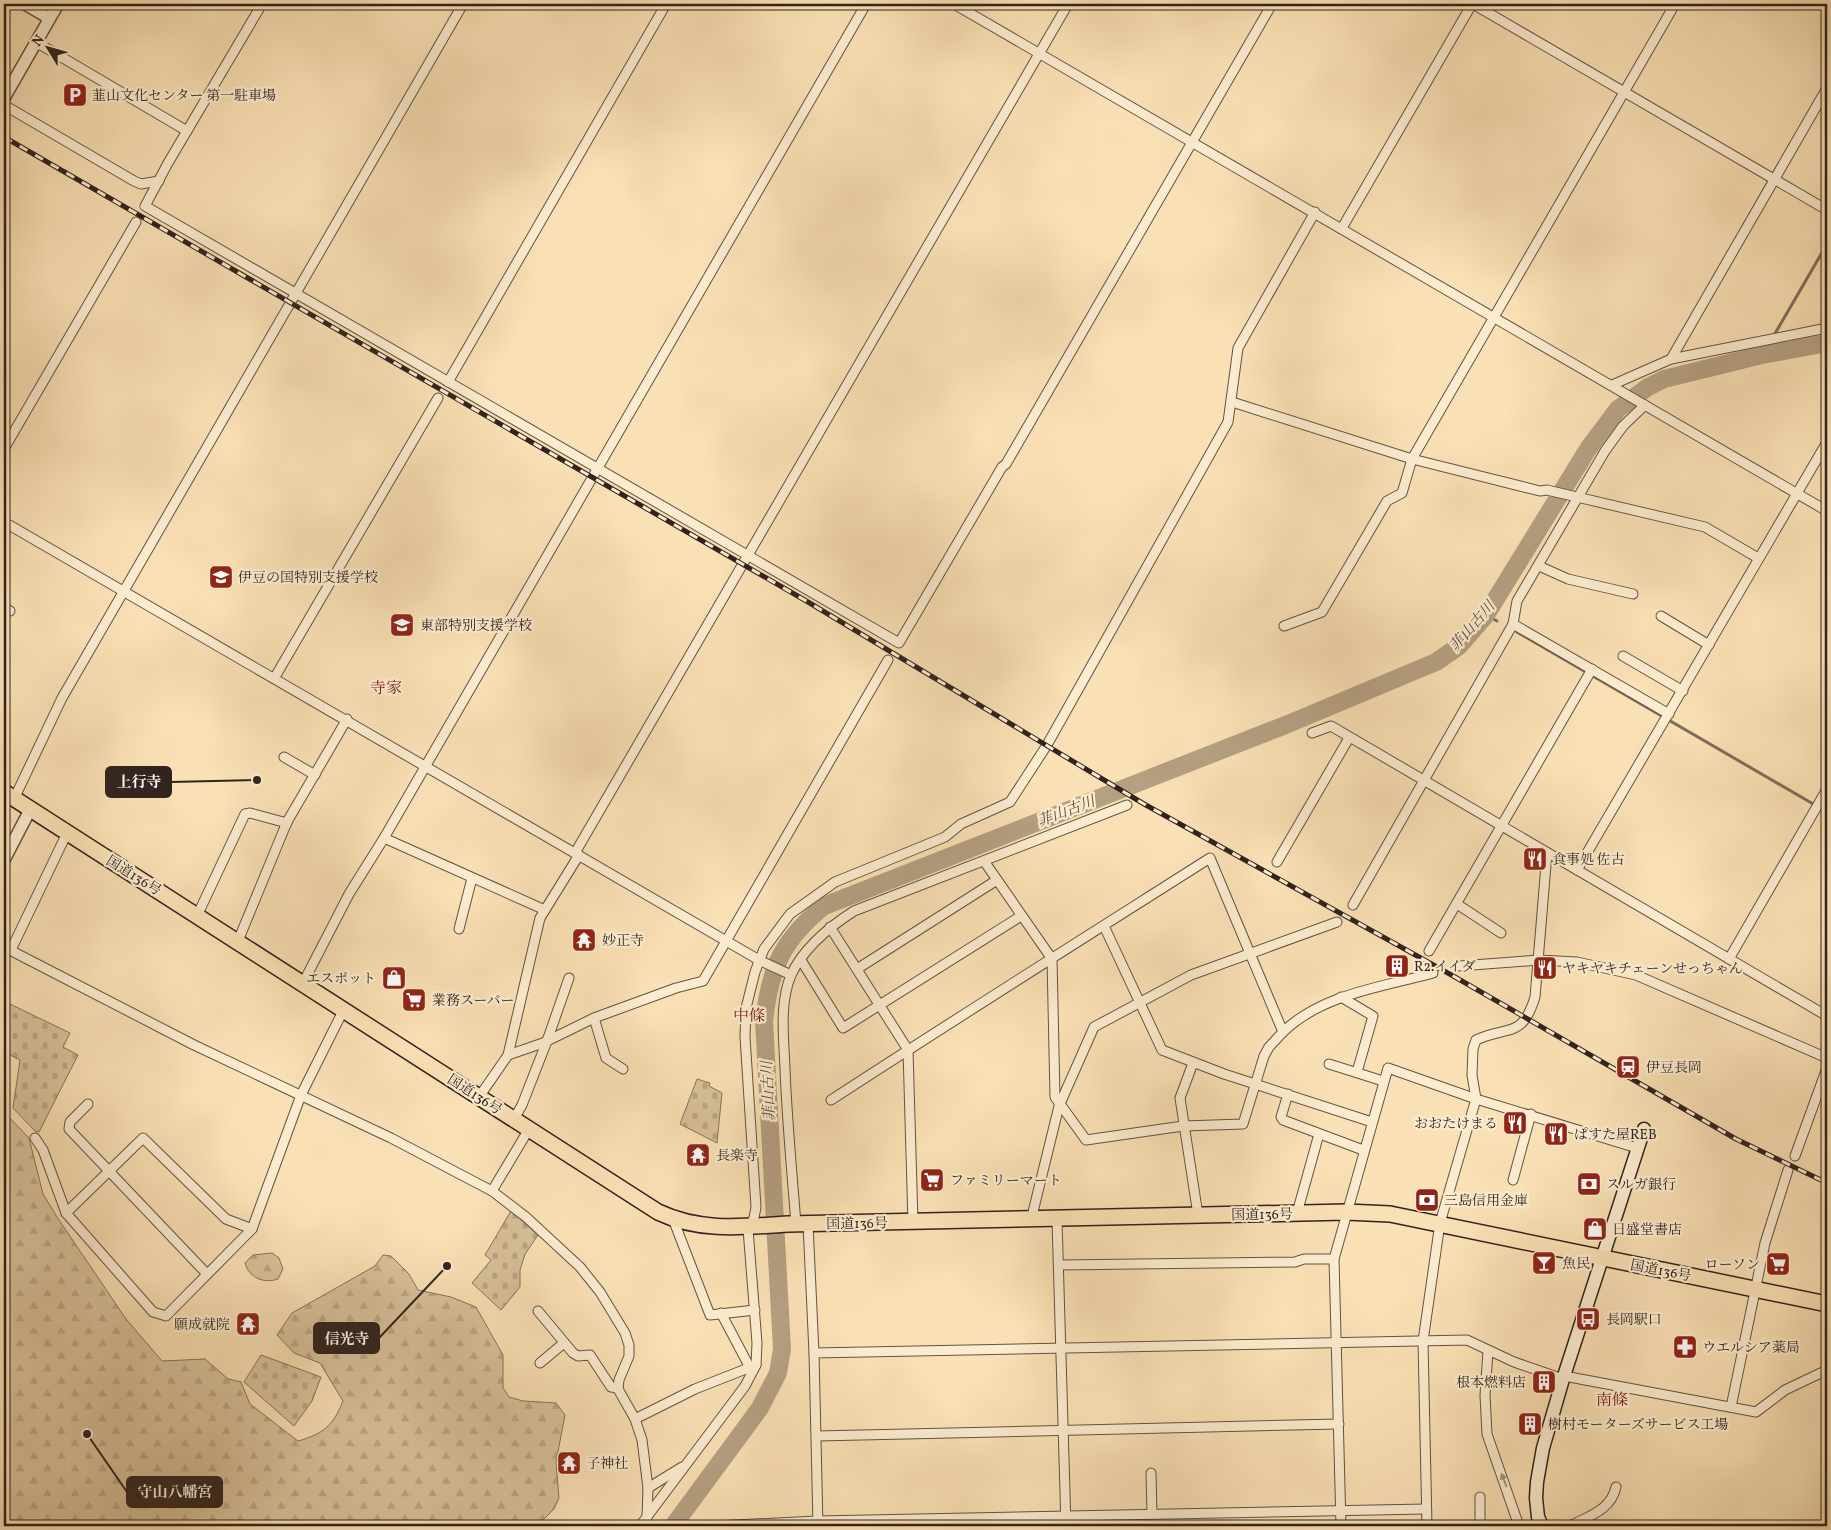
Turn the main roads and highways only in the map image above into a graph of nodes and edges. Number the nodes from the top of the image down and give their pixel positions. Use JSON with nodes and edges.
{"nodes":[{"id":1,"x":9,"y":796,"type":"edge"},
{"id":2,"x":1644,"y":1129,"type":"dead end"},
{"id":3,"x":1602,"y":1259,"type":"junction"},
{"id":4,"x":1827,"y":1304,"type":"edge"},
{"id":5,"x":1542,"y":1526,"type":"edge"}],
"edges":[{"from":1,"to":3,"type":"highway","name":"国道136号"},
{"from":2,"to":3,"type":"main road"},
{"from":3,"to":4,"type":"highway","name":"国道136号"},
{"from":3,"to":5,"type":"main road"}]}
